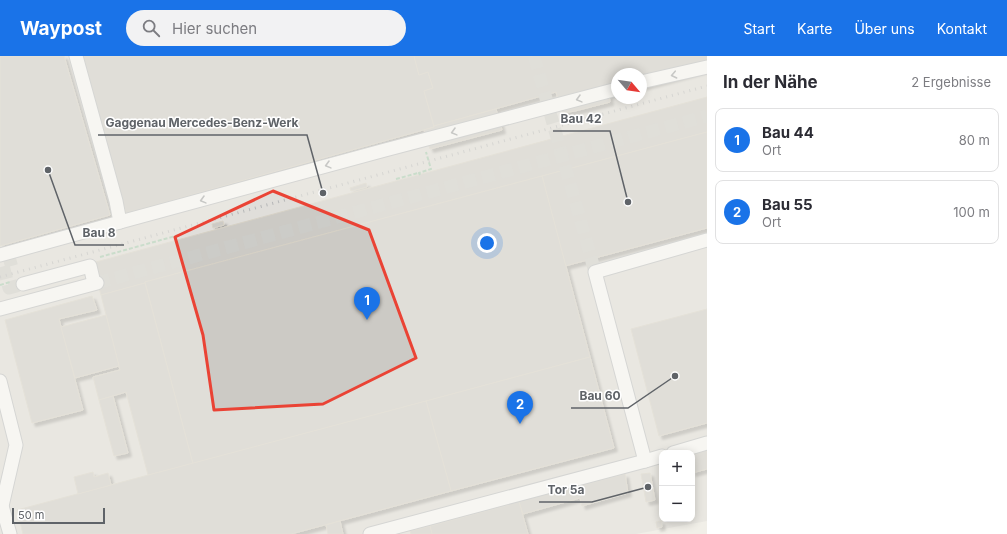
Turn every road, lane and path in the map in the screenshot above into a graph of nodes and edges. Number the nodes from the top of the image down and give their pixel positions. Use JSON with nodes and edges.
{"nodes":[{"id":1,"x":76,"y":56,"type":"edge"},
{"id":2,"x":707,"y":68,"type":"edge"},
{"id":3,"x":647,"y":81,"type":"edge"},
{"id":4,"x":611,"y":91,"type":"edge"},
{"id":5,"x":420,"y":154,"type":"dead end"},
{"id":6,"x":396,"y":179,"type":"dead end"},
{"id":7,"x":120,"y":222,"type":"junction"},
{"id":8,"x":67,"y":236,"type":"junction"},
{"id":9,"x":179,"y":236,"type":"dead end"},
{"id":10,"x":707,"y":240,"type":"edge"},
{"id":11,"x":160,"y":241,"type":"dead end"},
{"id":12,"x":0,"y":255,"type":"edge"},
{"id":13,"x":16,"y":258,"type":"tunnel mouth"},
{"id":14,"x":23,"y":284,"type":"tunnel mouth"},
{"id":15,"x":0,"y":309,"type":"edge"},
{"id":16,"x":0,"y":381,"type":"edge"},
{"id":17,"x":707,"y":443,"type":"edge"},
{"id":18,"x":682,"y":450,"type":"edge"},
{"id":19,"x":659,"y":457,"type":"edge"},
{"id":20,"x":645,"y":460,"type":"junction"},
{"id":21,"x":1,"y":506,"type":"edge"},
{"id":22,"x":10,"y":534,"type":"edge"},
{"id":23,"x":370,"y":534,"type":"edge"}],
"edges":[{"from":1,"to":7,"type":"lane"},
{"from":2,"to":3,"type":"lane","one_way":true},
{"from":4,"to":7,"type":"lane","one_way":true},
{"from":5,"to":6,"type":"path"},
{"from":7,"to":8,"type":"lane"},
{"from":8,"to":12,"type":"lane"},
{"from":8,"to":13,"type":"lane"},
{"from":9,"to":11,"type":"path"},
{"from":10,"to":20,"type":"lane"},
{"from":14,"to":15,"type":"lane"},
{"from":16,"to":21,"type":"lane"},
{"from":17,"to":18,"type":"lane"},
{"from":19,"to":20,"type":"lane"},
{"from":20,"to":23,"type":"lane"},
{"from":21,"to":22,"type":"lane"}]}
